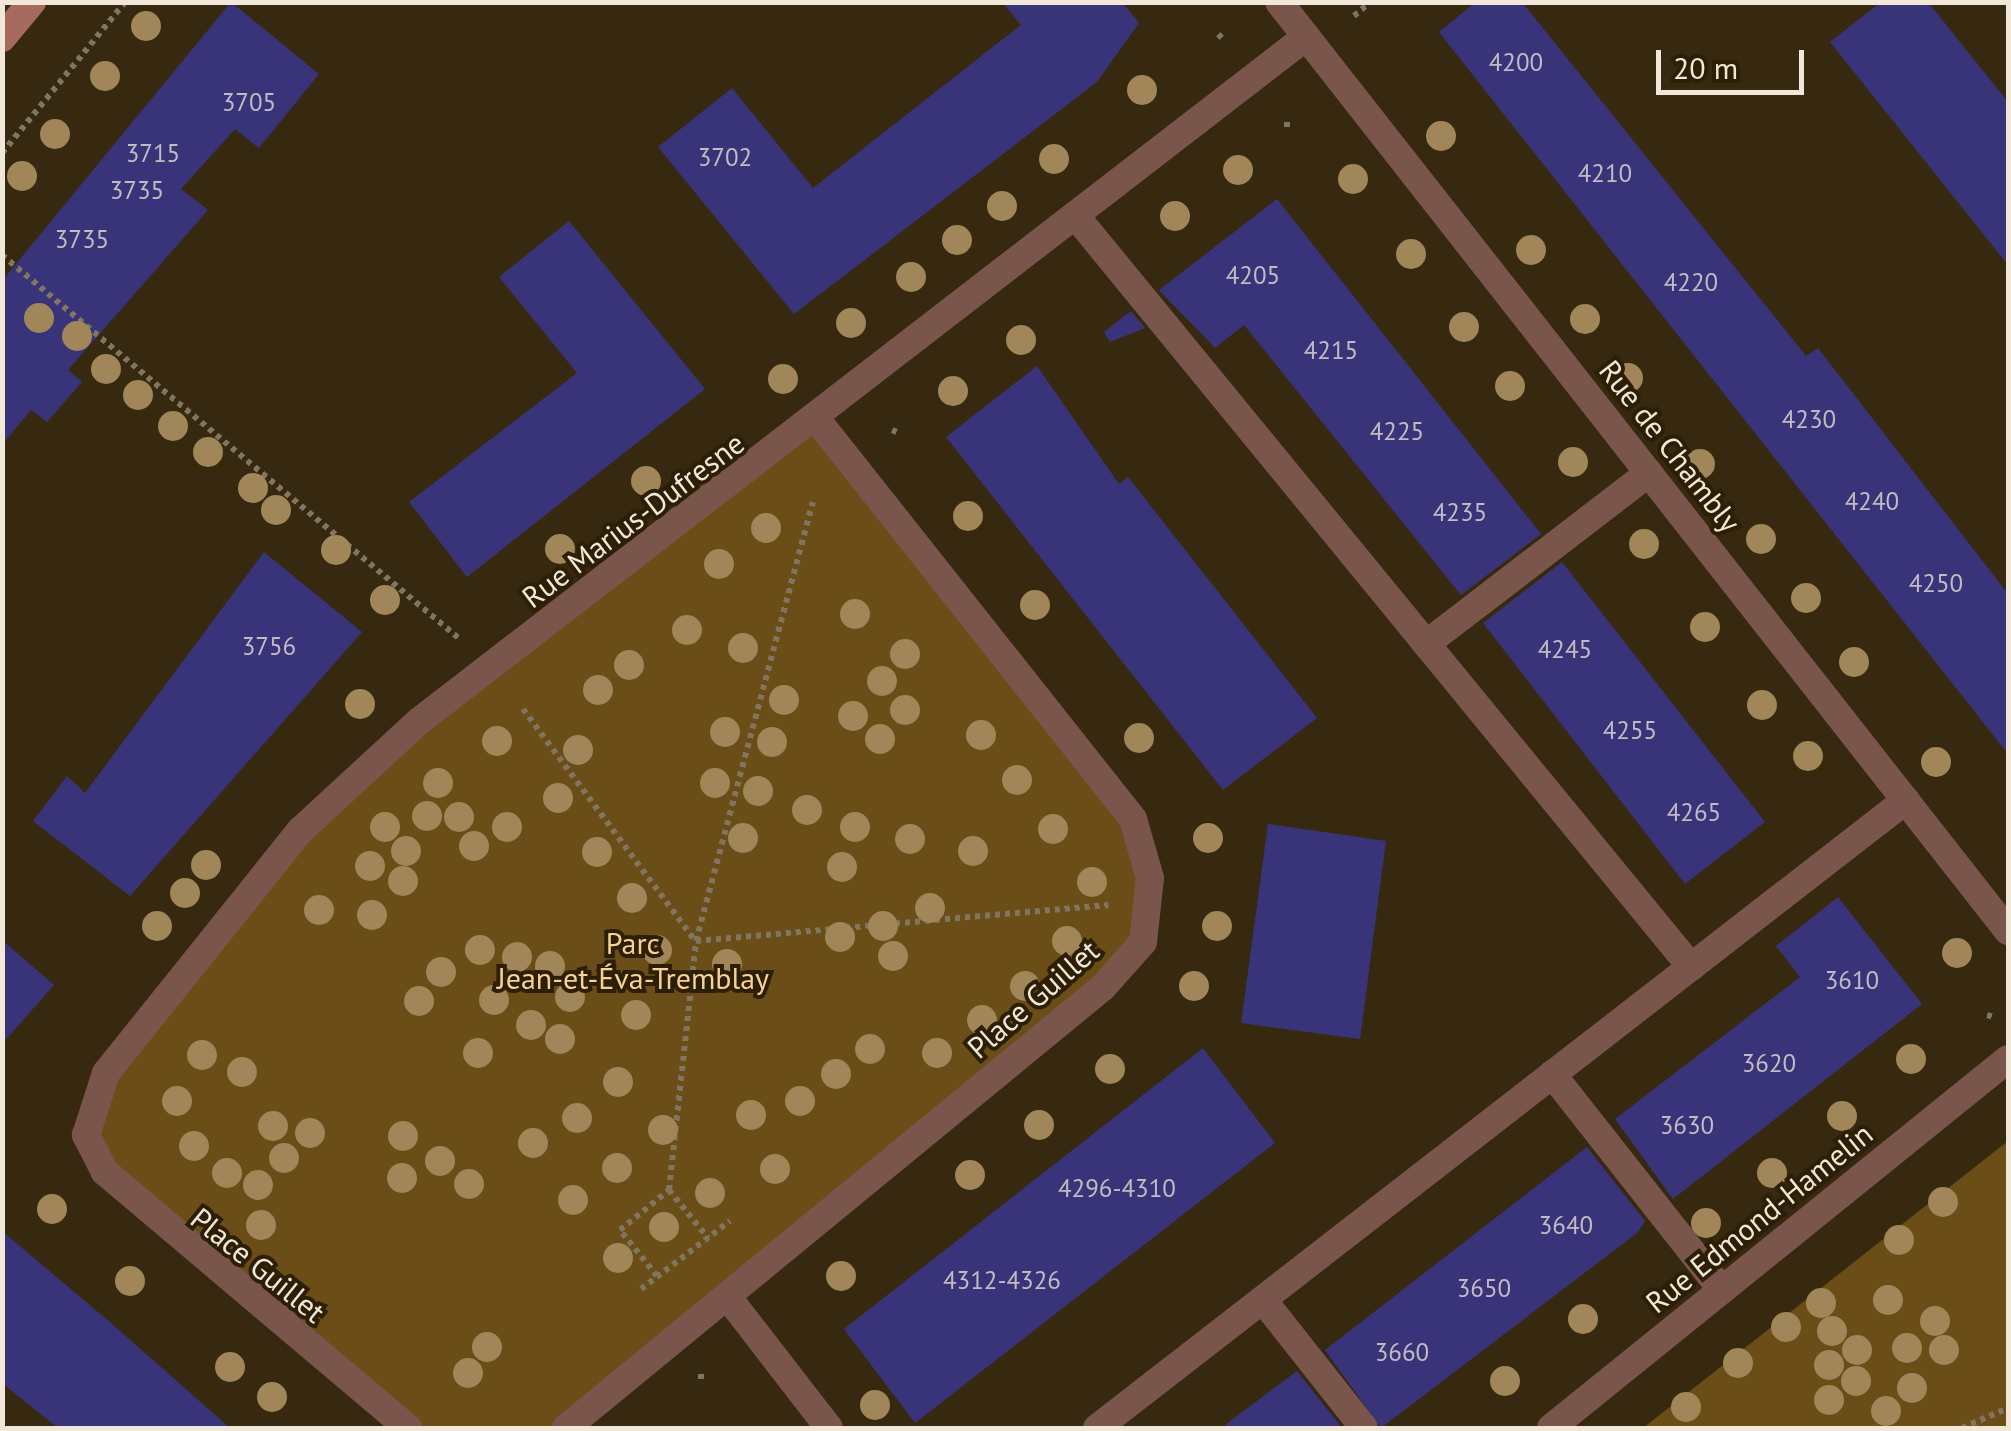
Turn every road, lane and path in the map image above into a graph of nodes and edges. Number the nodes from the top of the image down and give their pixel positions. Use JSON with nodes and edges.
{"nodes":[{"id":1,"x":32,"y":2,"type":"edge"},
{"id":2,"x":125,"y":2,"type":"edge"},
{"id":3,"x":1279,"y":2,"type":"edge"},
{"id":4,"x":1370,"y":2,"type":"edge"},
{"id":5,"x":1354,"y":16,"type":"dead end"},
{"id":6,"x":1218,"y":34,"type":"dead end"},
{"id":7,"x":1306,"y":37,"type":"junction"},
{"id":8,"x":2,"y":38,"type":"edge"},
{"id":9,"x":1225,"y":41,"type":"dead end"},
{"id":10,"x":2,"y":153,"type":"edge"},
{"id":11,"x":1079,"y":220,"type":"junction"},
{"id":12,"x":2,"y":255,"type":"edge"},
{"id":13,"x":818,"y":421,"type":"junction"},
{"id":14,"x":1649,"y":473,"type":"junction"},
{"id":15,"x":813,"y":502,"type":"dead end"},
{"id":16,"x":461,"y":640,"type":"dead end"},
{"id":17,"x":1426,"y":644,"type":"junction"},
{"id":18,"x":524,"y":709,"type":"dead end"},
{"id":19,"x":1906,"y":800,"type":"junction"},
{"id":20,"x":1112,"y":904,"type":"dead end"},
{"id":21,"x":2008,"y":931,"type":"edge"},
{"id":22,"x":696,"y":942,"type":"junction"},
{"id":23,"x":1691,"y":966,"type":"junction"},
{"id":24,"x":2008,"y":1059,"type":"edge"},
{"id":25,"x":1552,"y":1074,"type":"junction"},
{"id":26,"x":86,"y":1134,"type":"joint"},
{"id":27,"x":669,"y":1190,"type":"junction"},
{"id":28,"x":730,"y":1221,"type":"dead end"},
{"id":29,"x":708,"y":1238,"type":"junction"},
{"id":30,"x":657,"y":1276,"type":"junction"},
{"id":31,"x":641,"y":1289,"type":"dead end"},
{"id":32,"x":1722,"y":1290,"type":"junction"},
{"id":33,"x":727,"y":1296,"type":"junction"},
{"id":34,"x":1263,"y":1300,"type":"junction"},
{"id":35,"x":2008,"y":1408,"type":"edge"},
{"id":36,"x":408,"y":1428,"type":"edge"},
{"id":37,"x":566,"y":1428,"type":"edge"},
{"id":38,"x":829,"y":1428,"type":"edge"},
{"id":39,"x":1097,"y":1428,"type":"edge"},
{"id":40,"x":1364,"y":1428,"type":"edge"},
{"id":41,"x":1551,"y":1428,"type":"edge"},
{"id":42,"x":1962,"y":1428,"type":"edge"}],
"edges":[{"from":1,"to":8,"type":"main road"},
{"from":2,"to":10,"type":"path"},
{"from":3,"to":7,"type":"street","name":"Rue de Chambly"},
{"from":4,"to":5,"type":"path"},
{"from":6,"to":9,"type":"path"},
{"from":7,"to":11,"type":"street","name":"Rue Marius-Dufresne"},
{"from":7,"to":14,"type":"street","name":"Rue de Chambly"},
{"from":11,"to":13,"type":"street","name":"Rue Marius-Dufresne"},
{"from":11,"to":17,"type":"street"},
{"from":12,"to":16,"type":"path"},
{"from":13,"to":26,"type":"street","name":"Rue Marius-Dufresne"},
{"from":13,"to":33,"type":"street","name":"Place Guillet"},
{"from":14,"to":17,"type":"street"},
{"from":14,"to":19,"type":"street","name":"Rue de Chambly"},
{"from":15,"to":22,"type":"path"},
{"from":17,"to":23,"type":"street"},
{"from":18,"to":22,"type":"path"},
{"from":19,"to":21,"type":"street","name":"Rue de Chambly"},
{"from":19,"to":23,"type":"street"},
{"from":20,"to":22,"type":"path"},
{"from":22,"to":27,"type":"path"},
{"from":23,"to":25,"type":"street"},
{"from":24,"to":32,"type":"street","name":"Rue Edmond-Hamelin"},
{"from":25,"to":32,"type":"street"},
{"from":25,"to":34,"type":"street"},
{"from":26,"to":36,"type":"street","name":"Place Guillet"},
{"from":27,"to":29,"type":"path"},
{"from":27,"to":30,"type":"path"},
{"from":28,"to":29,"type":"path"},
{"from":29,"to":30,"type":"path"},
{"from":30,"to":31,"type":"path"},
{"from":32,"to":41,"type":"street","name":"Rue Edmond-Hamelin"},
{"from":33,"to":37,"type":"street","name":"Place Guillet"},
{"from":33,"to":38,"type":"street"},
{"from":34,"to":39,"type":"street"},
{"from":34,"to":40,"type":"street"},
{"from":35,"to":42,"type":"path"}]}
